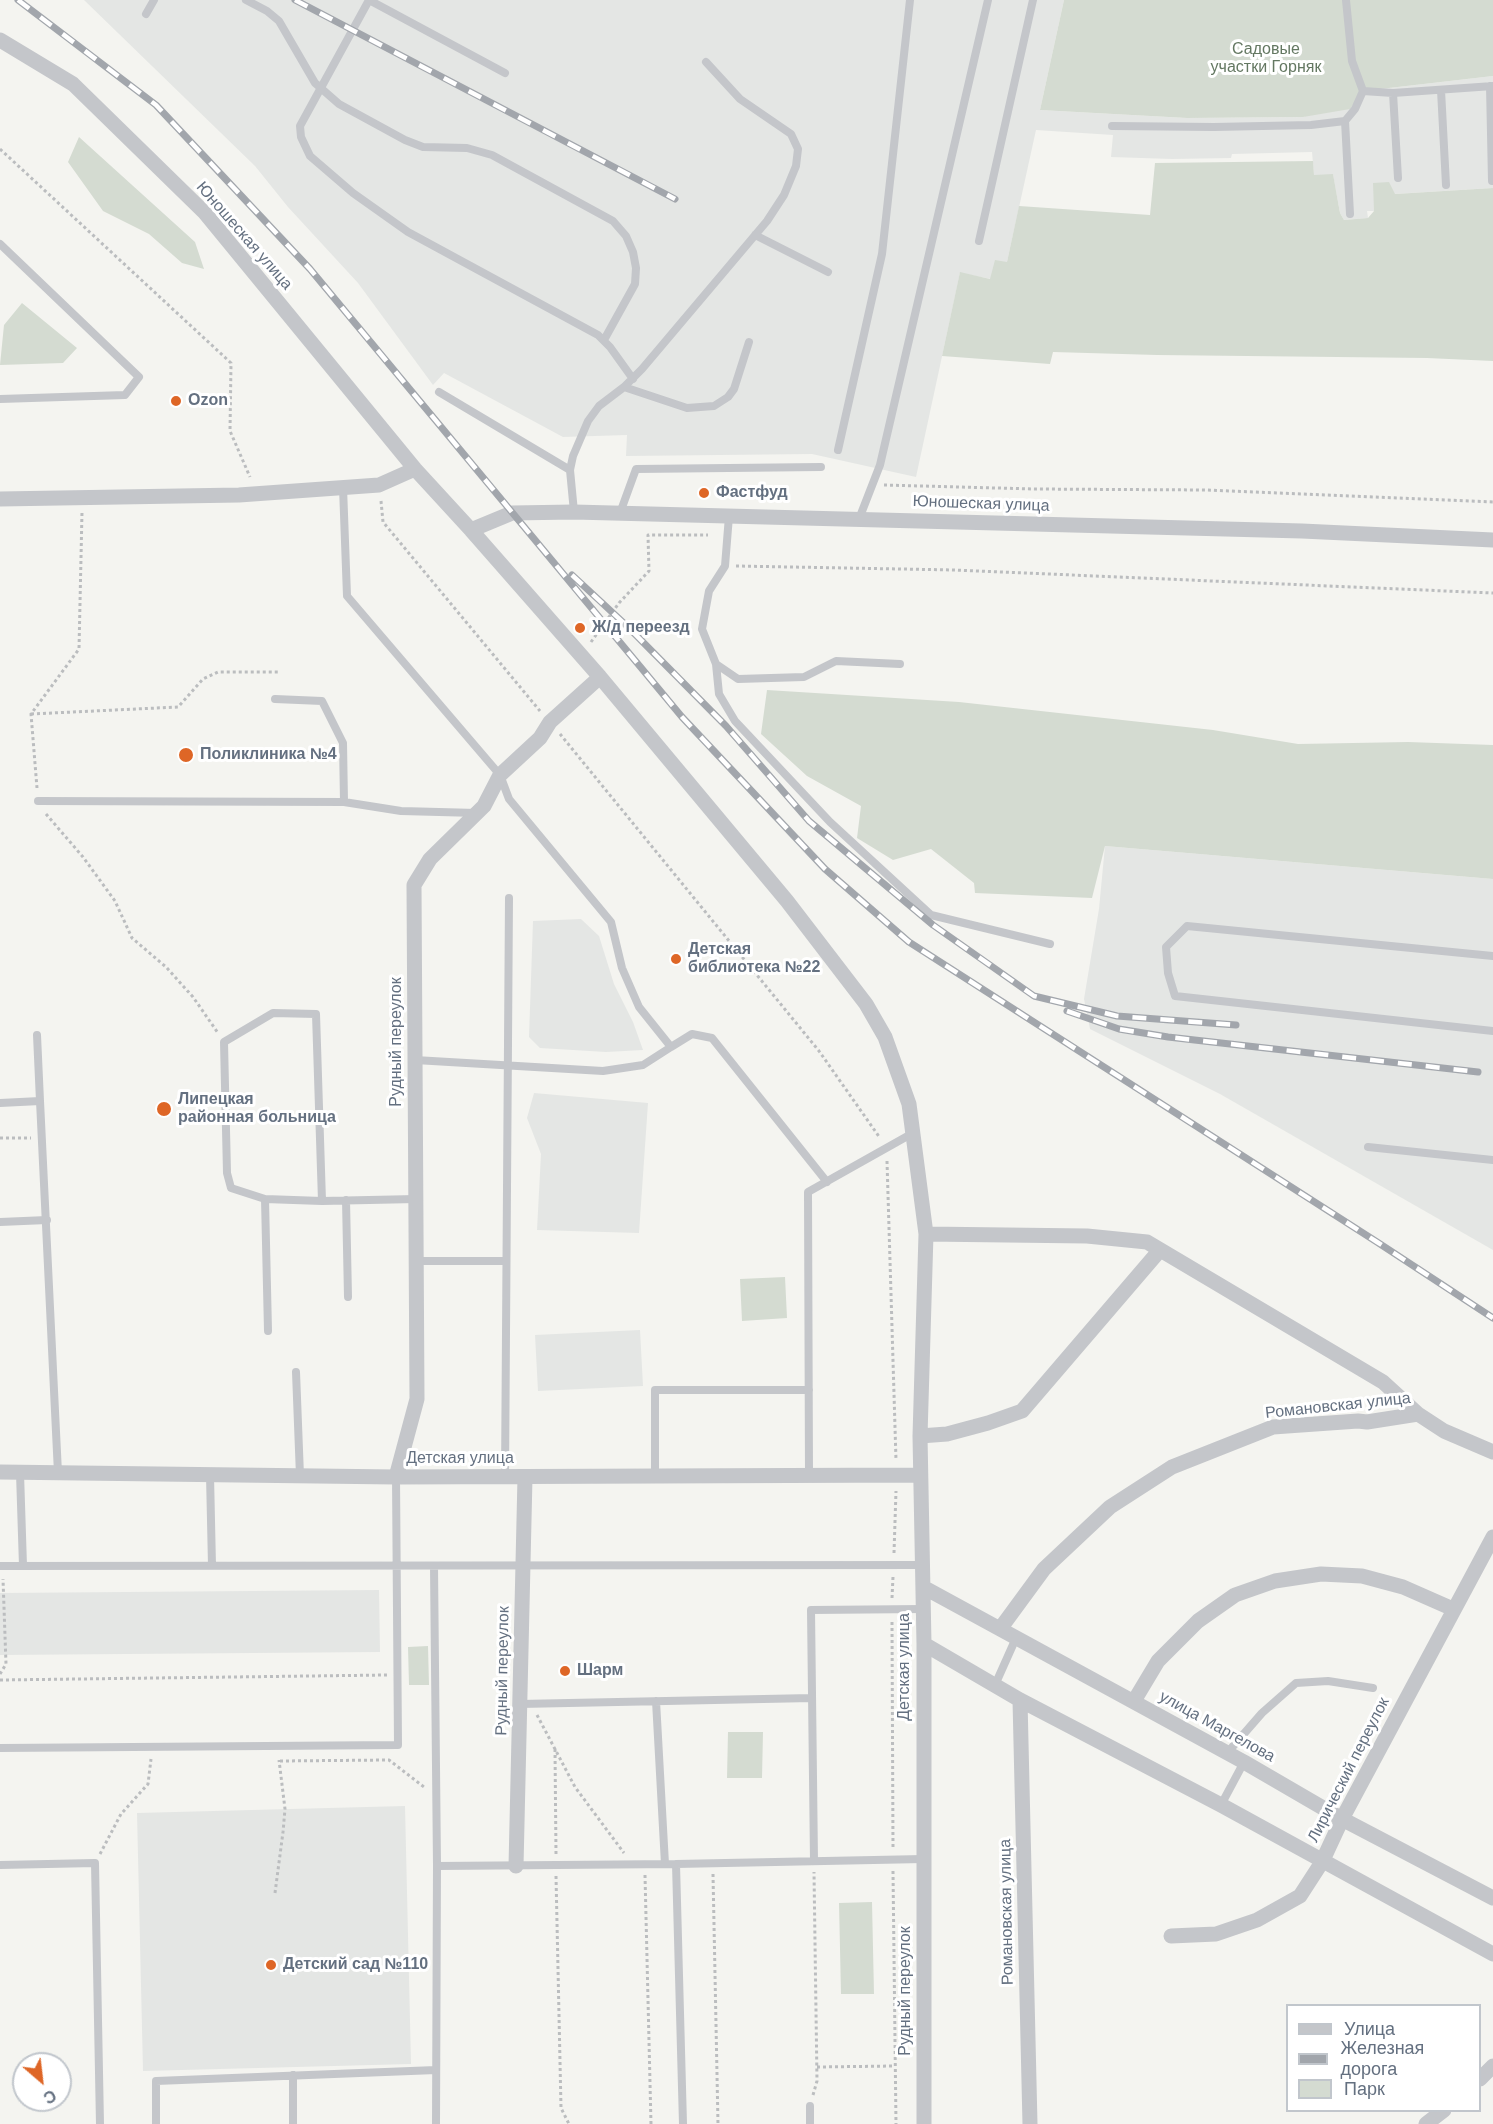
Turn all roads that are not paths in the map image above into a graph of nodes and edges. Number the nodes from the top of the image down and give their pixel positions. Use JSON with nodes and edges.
{"nodes":[{"id":1,"x":154,"y":0,"type":"edge"},
{"id":2,"x":246,"y":0,"type":"edge"},
{"id":3,"x":369,"y":0,"type":"edge"},
{"id":4,"x":910,"y":0,"type":"edge"},
{"id":5,"x":988,"y":0,"type":"edge"},
{"id":6,"x":1033,"y":0,"type":"edge"},
{"id":7,"x":1346,"y":0,"type":"edge"},
{"id":8,"x":147,"y":14,"type":"dead end"},
{"id":9,"x":0,"y":40,"type":"edge"},
{"id":10,"x":706,"y":62,"type":"dead end"},
{"id":11,"x":505,"y":73,"type":"dead end"},
{"id":12,"x":1491,"y":86,"type":"edge"},
{"id":13,"x":320,"y":88,"type":"junction"},
{"id":14,"x":1441,"y":90,"type":"junction"},
{"id":15,"x":1363,"y":91,"type":"junction"},
{"id":16,"x":1393,"y":93,"type":"junction"},
{"id":17,"x":1345,"y":121,"type":"junction"},
{"id":18,"x":1112,"y":126,"type":"dead end"},
{"id":19,"x":1398,"y":178,"type":"dead end"},
{"id":20,"x":1491,"y":181,"type":"dead end"},
{"id":21,"x":1446,"y":185,"type":"dead end"},
{"id":22,"x":1350,"y":214,"type":"dead end"},
{"id":23,"x":755,"y":235,"type":"junction"},
{"id":24,"x":980,"y":242,"type":"dead end"},
{"id":25,"x":0,"y":244,"type":"edge"},
{"id":26,"x":828,"y":272,"type":"dead end"},
{"id":27,"x":604,"y":340,"type":"junction"},
{"id":28,"x":749,"y":342,"type":"dead end"},
{"id":29,"x":633,"y":379,"type":"junction"},
{"id":30,"x":624,"y":387,"type":"junction"},
{"id":31,"x":439,"y":392,"type":"dead end"},
{"id":32,"x":0,"y":399,"type":"edge"},
{"id":33,"x":838,"y":450,"type":"dead end"},
{"id":34,"x":821,"y":467,"type":"dead end"},
{"id":35,"x":415,"y":469,"type":"junction"},
{"id":36,"x":570,"y":470,"type":"junction"},
{"id":37,"x":343,"y":487,"type":"junction"},
{"id":38,"x":0,"y":499,"type":"edge"},
{"id":39,"x":574,"y":512,"type":"junction"},
{"id":40,"x":620,"y":513,"type":"junction"},
{"id":41,"x":729,"y":516,"type":"junction"},
{"id":42,"x":859,"y":519,"type":"junction"},
{"id":43,"x":471,"y":530,"type":"junction"},
{"id":44,"x":1493,"y":540,"type":"edge"},
{"id":45,"x":716,"y":664,"type":"junction"},
{"id":46,"x":900,"y":664,"type":"dead end"},
{"id":47,"x":600,"y":677,"type":"junction"},
{"id":48,"x":275,"y":699,"type":"dead end"},
{"id":49,"x":500,"y":775,"type":"junction"},
{"id":50,"x":38,"y":801,"type":"road end"},
{"id":51,"x":344,"y":802,"type":"junction"},
{"id":52,"x":477,"y":813,"type":"junction"},
{"id":53,"x":509,"y":898,"type":"dead end"},
{"id":54,"x":1050,"y":944,"type":"dead end"},
{"id":55,"x":1493,"y":956,"type":"edge"},
{"id":56,"x":1493,"y":1030,"type":"edge"},
{"id":57,"x":37,"y":1035,"type":"dead end"},
{"id":58,"x":671,"y":1047,"type":"junction"},
{"id":59,"x":415,"y":1060,"type":"junction"},
{"id":60,"x":508,"y":1065,"type":"junction"},
{"id":61,"x":40,"y":1101,"type":"junction"},
{"id":62,"x":0,"y":1103,"type":"edge"},
{"id":63,"x":914,"y":1133,"type":"junction"},
{"id":64,"x":1368,"y":1147,"type":"dead end"},
{"id":65,"x":1493,"y":1160,"type":"edge"},
{"id":66,"x":827,"y":1182,"type":"junction"},
{"id":67,"x":265,"y":1199,"type":"junction"},
{"id":68,"x":416,"y":1199,"type":"junction"},
{"id":69,"x":346,"y":1200,"type":"junction"},
{"id":70,"x":322,"y":1201,"type":"junction"},
{"id":71,"x":47,"y":1220,"type":"junction"},
{"id":72,"x":0,"y":1222,"type":"edge"},
{"id":73,"x":926,"y":1234,"type":"junction"},
{"id":74,"x":1160,"y":1250,"type":"junction"},
{"id":75,"x":416,"y":1261,"type":"junction"},
{"id":76,"x":506,"y":1261,"type":"junction"},
{"id":77,"x":348,"y":1297,"type":"dead end"},
{"id":78,"x":268,"y":1331,"type":"dead end"},
{"id":79,"x":296,"y":1372,"type":"dead end"},
{"id":80,"x":809,"y":1390,"type":"junction"},
{"id":81,"x":1418,"y":1414,"type":"junction"},
{"id":82,"x":920,"y":1436,"type":"junction"},
{"id":83,"x":1493,"y":1452,"type":"edge"},
{"id":84,"x":0,"y":1472,"type":"edge"},
{"id":85,"x":20,"y":1473,"type":"junction"},
{"id":86,"x":58,"y":1473,"type":"junction"},
{"id":87,"x":210,"y":1475,"type":"junction"},
{"id":88,"x":809,"y":1475,"type":"junction"},
{"id":89,"x":920,"y":1475,"type":"junction"},
{"id":90,"x":300,"y":1476,"type":"junction"},
{"id":91,"x":655,"y":1476,"type":"junction"},
{"id":92,"x":396,"y":1477,"type":"junction"},
{"id":93,"x":505,"y":1477,"type":"junction"},
{"id":94,"x":525,"y":1477,"type":"junction"},
{"id":95,"x":1493,"y":1537,"type":"edge"},
{"id":96,"x":922,"y":1565,"type":"junction"},
{"id":97,"x":1,"y":1566,"type":"edge"},
{"id":98,"x":23,"y":1566,"type":"junction"},
{"id":99,"x":212,"y":1566,"type":"junction"},
{"id":100,"x":396,"y":1566,"type":"junction"},
{"id":101,"x":434,"y":1566,"type":"junction"},
{"id":102,"x":523,"y":1566,"type":"junction"},
{"id":103,"x":923,"y":1587,"type":"junction"},
{"id":104,"x":923,"y":1609,"type":"junction"},
{"id":105,"x":1453,"y":1609,"type":"junction"},
{"id":106,"x":1000,"y":1629,"type":"junction"},
{"id":107,"x":1016,"y":1638,"type":"junction"},
{"id":108,"x":924,"y":1644,"type":"junction"},
{"id":109,"x":995,"y":1685,"type":"junction"},
{"id":110,"x":1372,"y":1688,"type":"dead end"},
{"id":111,"x":812,"y":1698,"type":"junction"},
{"id":112,"x":1020,"y":1700,"type":"junction"},
{"id":113,"x":656,"y":1701,"type":"junction"},
{"id":114,"x":1134,"y":1701,"type":"junction"},
{"id":115,"x":526,"y":1704,"type":"junction"},
{"id":116,"x":0,"y":1748,"type":"edge"},
{"id":117,"x":1228,"y":1752,"type":"junction"},
{"id":118,"x":1244,"y":1762,"type":"junction"},
{"id":119,"x":1221,"y":1805,"type":"junction"},
{"id":120,"x":1342,"y":1819,"type":"junction"},
{"id":121,"x":923,"y":1858,"type":"junction"},
{"id":122,"x":813,"y":1861,"type":"junction"},
{"id":123,"x":1322,"y":1862,"type":"junction"},
{"id":124,"x":665,"y":1864,"type":"junction"},
{"id":125,"x":676,"y":1864,"type":"junction"},
{"id":126,"x":0,"y":1865,"type":"edge"},
{"id":127,"x":437,"y":1866,"type":"junction"},
{"id":128,"x":516,"y":1866,"type":"junction"},
{"id":129,"x":1493,"y":1898,"type":"edge"},
{"id":130,"x":1172,"y":1936,"type":"dead end"},
{"id":131,"x":1493,"y":1954,"type":"edge"},
{"id":132,"x":1493,"y":2066,"type":"edge"},
{"id":133,"x":436,"y":2070,"type":"junction"},
{"id":134,"x":293,"y":2075,"type":"junction"},
{"id":135,"x":1481,"y":2077,"type":"edge"},
{"id":136,"x":810,"y":2106,"type":"road end"},
{"id":137,"x":1441,"y":2112,"type":"edge"},
{"id":138,"x":100,"y":2124,"type":"edge"},
{"id":139,"x":156,"y":2124,"type":"edge"},
{"id":140,"x":293,"y":2124,"type":"edge"},
{"id":141,"x":436,"y":2124,"type":"edge"},
{"id":142,"x":683,"y":2124,"type":"edge"},
{"id":143,"x":810,"y":2124,"type":"edge"},
{"id":144,"x":924,"y":2124,"type":"edge"},
{"id":145,"x":1030,"y":2124,"type":"edge"},
{"id":146,"x":1426,"y":2124,"type":"edge"}],
"edges":[{"from":1,"to":8,"type":"lane"},
{"from":2,"to":13,"type":"lane"},
{"from":3,"to":11,"type":"lane"},
{"from":3,"to":13,"type":"lane"},
{"from":4,"to":33,"type":"lane"},
{"from":5,"to":42,"type":"lane"},
{"from":6,"to":24,"type":"lane"},
{"from":7,"to":15,"type":"lane"},
{"from":9,"to":35,"type":"street","name":"Юношеская улица"},
{"from":10,"to":23,"type":"lane"},
{"from":12,"to":14,"type":"lane"},
{"from":12,"to":20,"type":"lane"},
{"from":13,"to":27,"type":"lane"},
{"from":13,"to":27,"type":"lane"},
{"from":14,"to":16,"type":"lane"},
{"from":14,"to":21,"type":"lane"},
{"from":15,"to":16,"type":"lane"},
{"from":15,"to":17,"type":"lane"},
{"from":16,"to":19,"type":"lane"},
{"from":17,"to":18,"type":"lane"},
{"from":17,"to":22,"type":"lane"},
{"from":23,"to":26,"type":"lane"},
{"from":23,"to":29,"type":"lane"},
{"from":25,"to":32,"type":"lane"},
{"from":27,"to":29,"type":"lane"},
{"from":28,"to":30,"type":"lane"},
{"from":29,"to":30,"type":"lane"},
{"from":30,"to":36,"type":"lane"},
{"from":31,"to":36,"type":"lane"},
{"from":34,"to":40,"type":"lane"},
{"from":35,"to":37,"type":"street"},
{"from":35,"to":43,"type":"street","name":"Юношеская улица"},
{"from":36,"to":39,"type":"lane"},
{"from":37,"to":38,"type":"street"},
{"from":37,"to":49,"type":"lane"},
{"from":39,"to":40,"type":"street","name":"Юношеская улица"},
{"from":39,"to":43,"type":"street","name":"Юношеская улица"},
{"from":40,"to":41,"type":"street","name":"Юношеская улица"},
{"from":41,"to":42,"type":"street","name":"Юношеская улица"},
{"from":41,"to":45,"type":"lane"},
{"from":42,"to":44,"type":"street","name":"Юношеская улица"},
{"from":43,"to":47,"type":"street","name":"Юношеская улица"},
{"from":45,"to":46,"type":"lane"},
{"from":45,"to":54,"type":"lane"},
{"from":47,"to":49,"type":"street","name":"Рудный переулок"},
{"from":47,"to":63,"type":"street","name":"Юношеская улица"},
{"from":48,"to":51,"type":"lane"},
{"from":49,"to":52,"type":"street","name":"Рудный переулок"},
{"from":49,"to":58,"type":"lane"},
{"from":50,"to":51,"type":"lane"},
{"from":51,"to":52,"type":"lane"},
{"from":52,"to":59,"type":"street","name":"Рудный переулок"},
{"from":53,"to":60,"type":"lane"},
{"from":55,"to":56,"type":"lane"},
{"from":57,"to":61,"type":"lane"},
{"from":58,"to":60,"type":"lane"},
{"from":58,"to":66,"type":"lane"},
{"from":59,"to":60,"type":"lane"},
{"from":59,"to":68,"type":"street","name":"Рудный переулок"},
{"from":60,"to":76,"type":"lane"},
{"from":61,"to":62,"type":"lane"},
{"from":61,"to":71,"type":"lane"},
{"from":63,"to":66,"type":"lane"},
{"from":63,"to":73,"type":"street","name":"Детская улица"},
{"from":64,"to":65,"type":"lane"},
{"from":66,"to":80,"type":"lane"},
{"from":67,"to":70,"type":"lane"},
{"from":67,"to":70,"type":"lane"},
{"from":67,"to":78,"type":"lane"},
{"from":68,"to":69,"type":"lane"},
{"from":68,"to":75,"type":"street","name":"Рудный переулок"},
{"from":69,"to":70,"type":"lane"},
{"from":69,"to":77,"type":"lane"},
{"from":71,"to":72,"type":"lane"},
{"from":71,"to":86,"type":"lane"},
{"from":73,"to":74,"type":"street"},
{"from":73,"to":82,"type":"street","name":"Детская улица"},
{"from":74,"to":81,"type":"street"},
{"from":74,"to":82,"type":"street"},
{"from":75,"to":76,"type":"lane"},
{"from":75,"to":92,"type":"street","name":"Рудный переулок"},
{"from":76,"to":93,"type":"lane"},
{"from":79,"to":90,"type":"lane"},
{"from":80,"to":88,"type":"lane"},
{"from":80,"to":91,"type":"lane"},
{"from":81,"to":83,"type":"street","name":"Романовская улица"},
{"from":81,"to":106,"type":"street","name":"Романовская улица"},
{"from":82,"to":89,"type":"street","name":"Детская улица"},
{"from":84,"to":85,"type":"street","name":"Детская улица"},
{"from":85,"to":86,"type":"street","name":"Детская улица"},
{"from":85,"to":98,"type":"lane"},
{"from":86,"to":87,"type":"street","name":"Детская улица"},
{"from":87,"to":90,"type":"street","name":"Детская улица"},
{"from":87,"to":99,"type":"lane"},
{"from":88,"to":89,"type":"street","name":"Детская улица"},
{"from":88,"to":91,"type":"street","name":"Детская улица"},
{"from":89,"to":96,"type":"street","name":"Детская улица"},
{"from":90,"to":92,"type":"street","name":"Детская улица"},
{"from":91,"to":94,"type":"street","name":"Детская улица"},
{"from":92,"to":93,"type":"street","name":"Детская улица"},
{"from":92,"to":100,"type":"lane"},
{"from":93,"to":94,"type":"street","name":"Детская улица"},
{"from":94,"to":102,"type":"street","name":"Рудный переулок"},
{"from":95,"to":105,"type":"street","name":"Лирический переулок"},
{"from":96,"to":102,"type":"lane"},
{"from":96,"to":103,"type":"street","name":"Детская улица"},
{"from":97,"to":98,"type":"lane"},
{"from":98,"to":99,"type":"lane"},
{"from":99,"to":100,"type":"lane"},
{"from":100,"to":101,"type":"lane"},
{"from":100,"to":116,"type":"lane"},
{"from":101,"to":102,"type":"lane"},
{"from":101,"to":127,"type":"lane"},
{"from":102,"to":115,"type":"street","name":"Рудный переулок"},
{"from":103,"to":104,"type":"street","name":"Детская улица"},
{"from":103,"to":106,"type":"street","name":"улица Маргелова"},
{"from":104,"to":108,"type":"street","name":"Детская улица"},
{"from":104,"to":111,"type":"lane"},
{"from":105,"to":114,"type":"street"},
{"from":105,"to":120,"type":"street","name":"Лирический переулок"},
{"from":106,"to":107,"type":"street","name":"улица Маргелова"},
{"from":107,"to":109,"type":"lane"},
{"from":107,"to":114,"type":"street","name":"улица Маргелова"},
{"from":108,"to":109,"type":"street"},
{"from":108,"to":121,"type":"street","name":"Детская улица"},
{"from":109,"to":112,"type":"street"},
{"from":110,"to":117,"type":"lane"},
{"from":111,"to":113,"type":"lane"},
{"from":111,"to":122,"type":"lane"},
{"from":112,"to":119,"type":"street"},
{"from":112,"to":145,"type":"street","name":"Романовская улица"},
{"from":113,"to":115,"type":"lane"},
{"from":113,"to":124,"type":"lane"},
{"from":114,"to":117,"type":"street","name":"улица Маргелова"},
{"from":115,"to":128,"type":"street","name":"Рудный переулок"},
{"from":117,"to":118,"type":"street","name":"улица Маргелова"},
{"from":118,"to":119,"type":"lane"},
{"from":118,"to":120,"type":"street","name":"улица Маргелова"},
{"from":119,"to":123,"type":"street"},
{"from":120,"to":123,"type":"street","name":"Лирический переулок"},
{"from":120,"to":129,"type":"street","name":"улица Маргелова"},
{"from":121,"to":122,"type":"lane"},
{"from":121,"to":144,"type":"street","name":"Рудный переулок"},
{"from":122,"to":125,"type":"lane"},
{"from":123,"to":130,"type":"street","name":"Лирический переулок"},
{"from":123,"to":131,"type":"street"},
{"from":124,"to":125,"type":"lane"},
{"from":124,"to":128,"type":"lane"},
{"from":125,"to":142,"type":"lane"},
{"from":126,"to":138,"type":"lane"},
{"from":127,"to":128,"type":"lane"},
{"from":127,"to":133,"type":"lane"},
{"from":132,"to":135,"type":"street"},
{"from":133,"to":134,"type":"lane"},
{"from":133,"to":141,"type":"lane"},
{"from":134,"to":139,"type":"lane"},
{"from":134,"to":140,"type":"lane"},
{"from":136,"to":143,"type":"lane"},
{"from":137,"to":146,"type":"street"}]}
